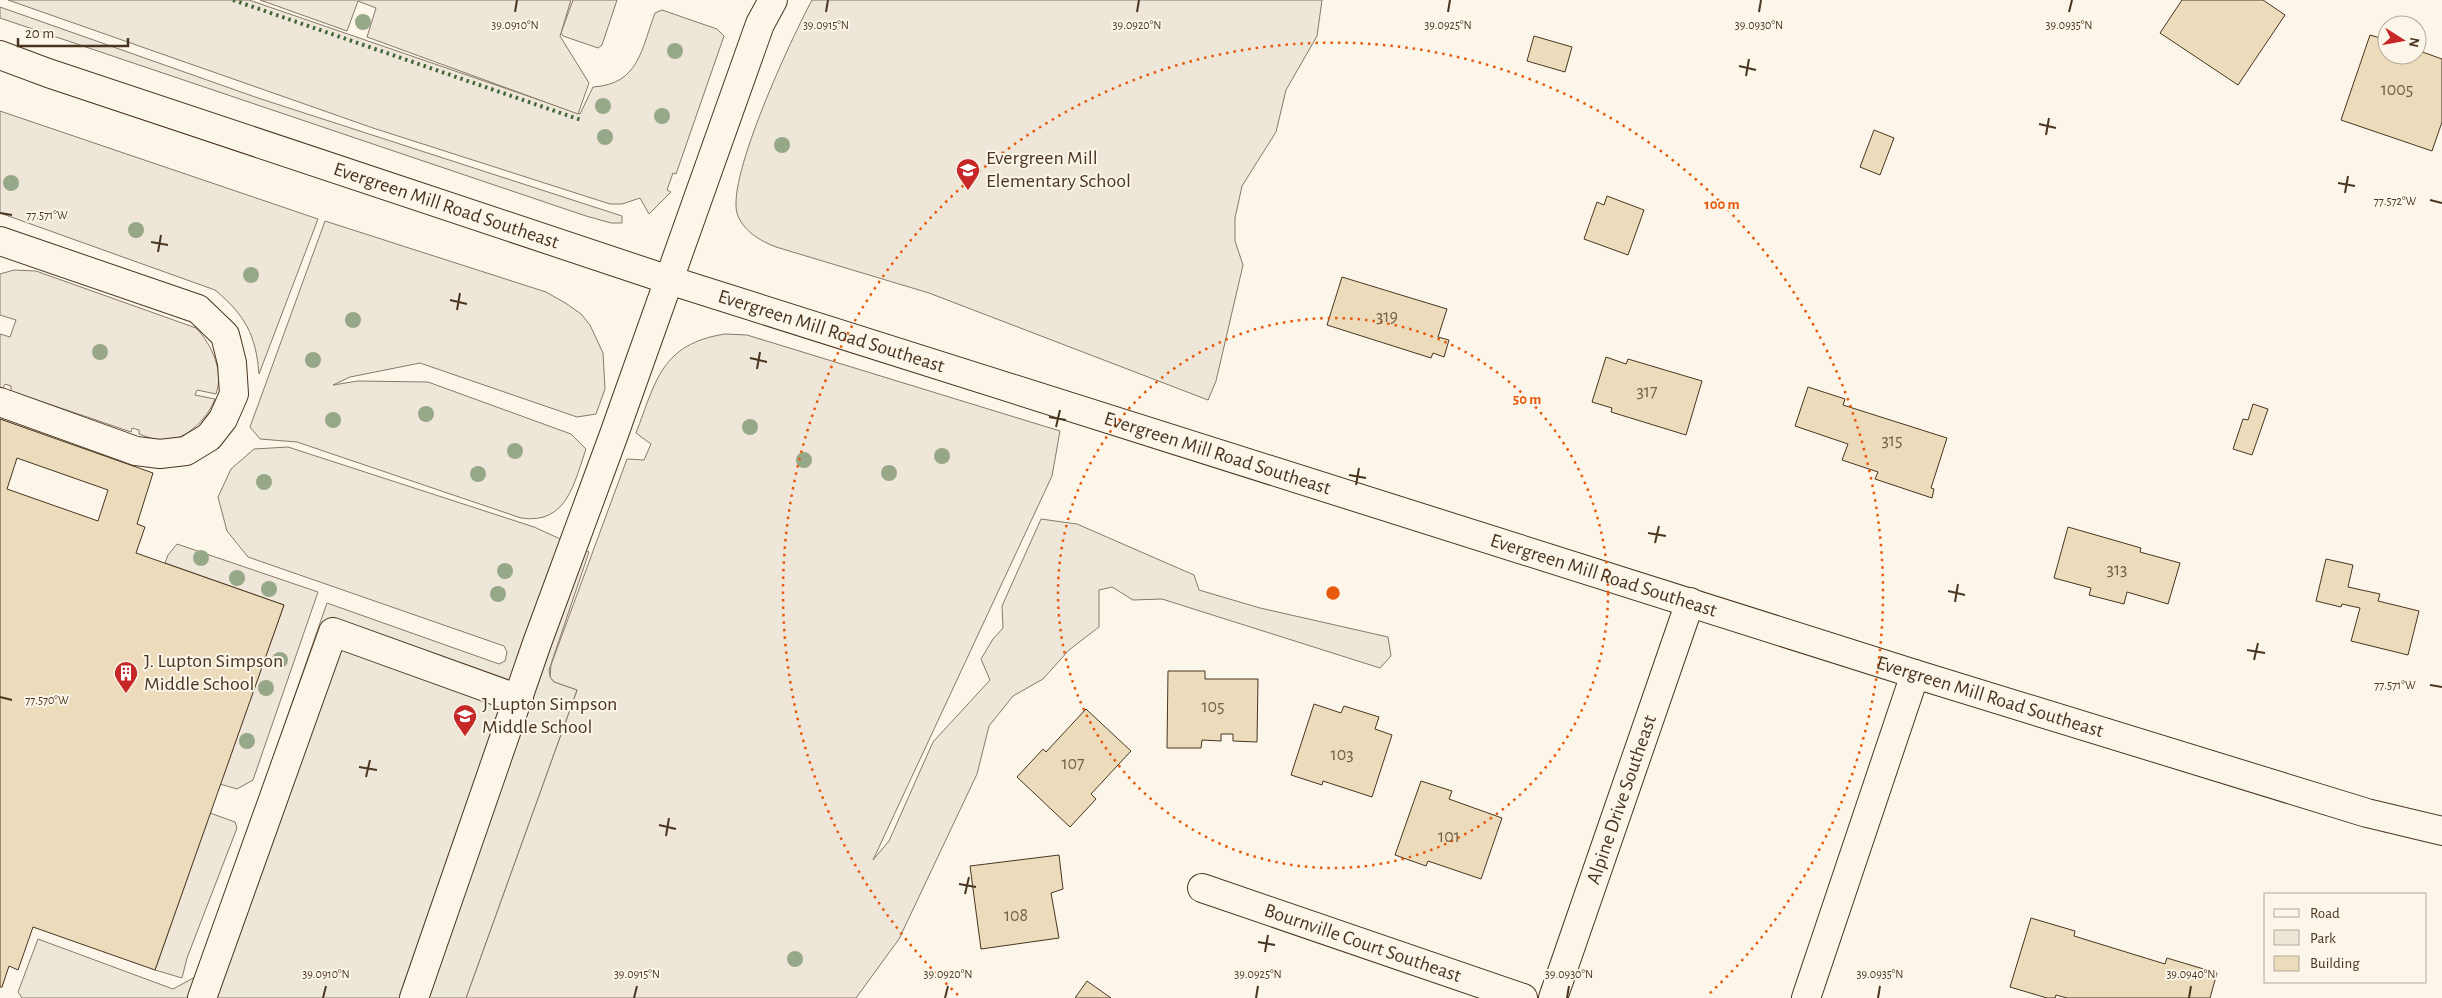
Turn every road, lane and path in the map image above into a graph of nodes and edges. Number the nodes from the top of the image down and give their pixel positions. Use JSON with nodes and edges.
{"nodes":[{"id":1,"x":773,"y":0,"type":"edge"},
{"id":2,"x":0,"y":54,"type":"edge"},
{"id":3,"x":0,"y":241,"type":"edge"},
{"id":4,"x":669,"y":280,"type":"junction"},
{"id":5,"x":0,"y":402,"type":"edge"},
{"id":6,"x":1690,"y":602,"type":"junction"},
{"id":7,"x":1914,"y":674,"type":"junction"},
{"id":8,"x":519,"y":699,"type":"junction"},
{"id":9,"x":2442,"y":831,"type":"edge"},
{"id":10,"x":1202,"y":888,"type":"dead end"},
{"id":11,"x":202,"y":998,"type":"edge"},
{"id":12,"x":414,"y":998,"type":"edge"},
{"id":13,"x":1523,"y":998,"type":"edge"},
{"id":14,"x":1553,"y":998,"type":"edge"},
{"id":15,"x":1806,"y":998,"type":"edge"}],
"edges":[{"from":1,"to":4,"type":"main road"},
{"from":2,"to":4,"type":"main road","name":"Evergreen Mill Road Southeast"},
{"from":3,"to":5,"type":"main road"},
{"from":4,"to":6,"type":"main road","name":"Evergreen Mill Road Southeast"},
{"from":4,"to":8,"type":"main road"},
{"from":6,"to":7,"type":"main road","name":"Evergreen Mill Road Southeast"},
{"from":6,"to":14,"type":"main road","name":"Alpine Drive Southeast"},
{"from":7,"to":9,"type":"main road","name":"Evergreen Mill Road Southeast"},
{"from":7,"to":15,"type":"main road"},
{"from":8,"to":11,"type":"main road"},
{"from":8,"to":12,"type":"main road"},
{"from":10,"to":13,"type":"main road","name":"Bournville Court Southeast"}]}
